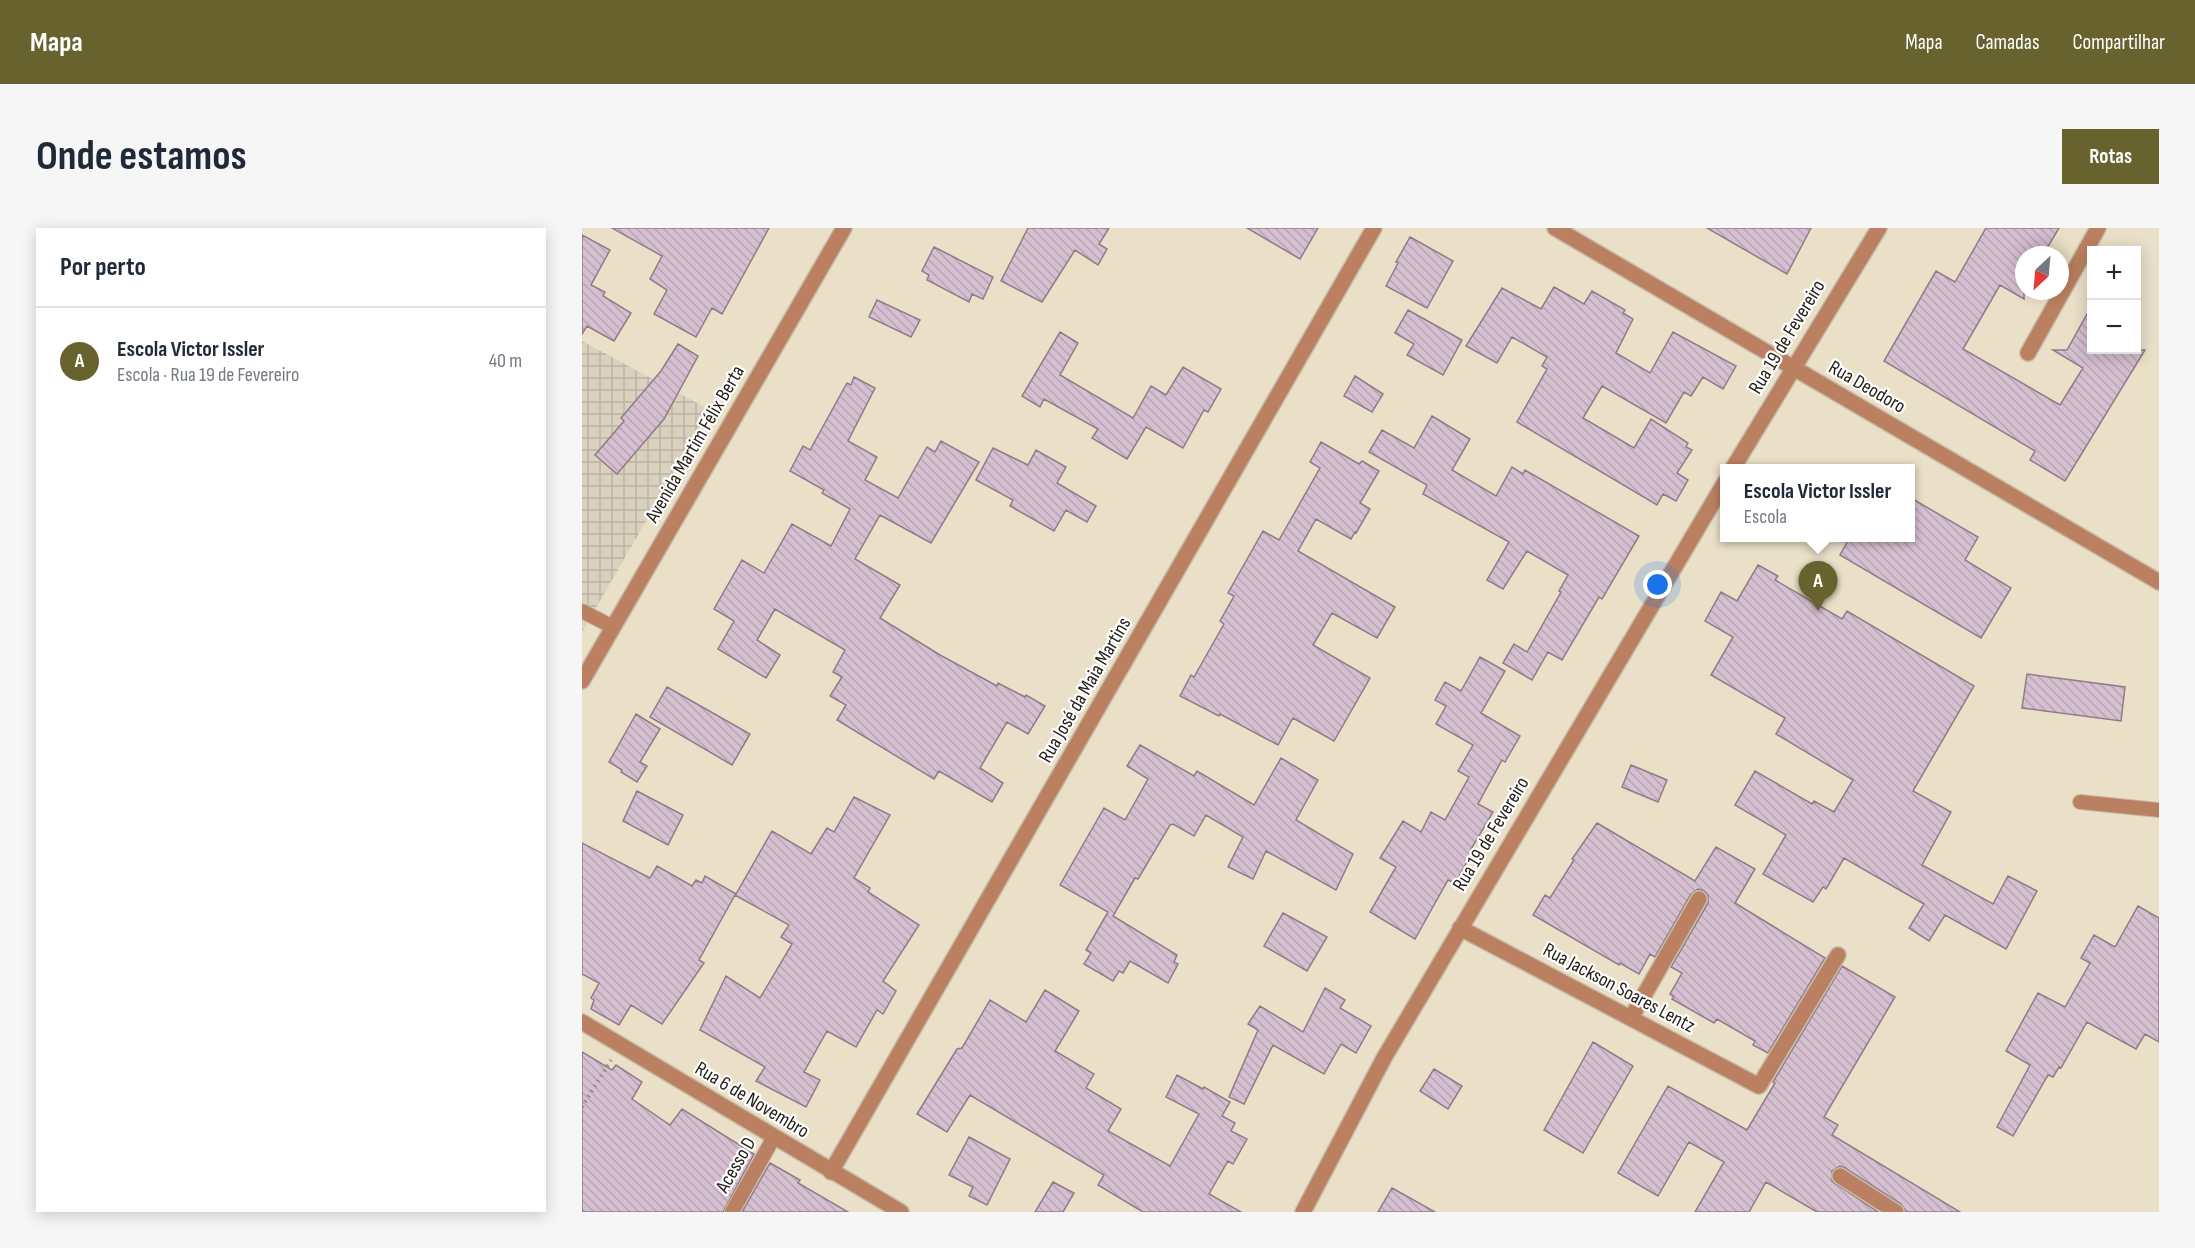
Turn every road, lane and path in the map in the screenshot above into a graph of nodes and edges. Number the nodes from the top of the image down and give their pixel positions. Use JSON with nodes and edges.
{"nodes":[{"id":1,"x":844,"y":228,"type":"edge"},
{"id":2,"x":1374,"y":228,"type":"edge"},
{"id":3,"x":1555,"y":228,"type":"edge"},
{"id":4,"x":1879,"y":228,"type":"edge"},
{"id":5,"x":2098,"y":228,"type":"edge"},
{"id":6,"x":2028,"y":353,"type":"dead end"},
{"id":7,"x":1793,"y":368,"type":"junction"},
{"id":8,"x":1735,"y":464,"type":"edge"},
{"id":9,"x":1720,"y":490,"type":"edge"},
{"id":10,"x":2159,"y":582,"type":"edge"},
{"id":11,"x":582,"y":611,"type":"edge"},
{"id":12,"x":613,"y":627,"type":"junction"},
{"id":13,"x":582,"y":681,"type":"edge"},
{"id":14,"x":2080,"y":802,"type":"dead end"},
{"id":15,"x":2159,"y":810,"type":"edge"},
{"id":16,"x":1699,"y":899,"type":"dead end"},
{"id":17,"x":1460,"y":928,"type":"junction"},
{"id":18,"x":1838,"y":955,"type":"dead end"},
{"id":19,"x":1631,"y":1018,"type":"junction"},
{"id":20,"x":582,"y":1022,"type":"edge"},
{"id":21,"x":620,"y":1045,"type":"junction"},
{"id":22,"x":582,"y":1107,"type":"edge"},
{"id":23,"x":774,"y":1137,"type":"junction"},
{"id":24,"x":831,"y":1172,"type":"junction"},
{"id":25,"x":1840,"y":1176,"type":"dead end"},
{"id":26,"x":732,"y":1212,"type":"edge"},
{"id":27,"x":901,"y":1212,"type":"edge"},
{"id":28,"x":1303,"y":1212,"type":"edge"},
{"id":29,"x":1896,"y":1212,"type":"edge"}],
"edges":[{"from":1,"to":12,"type":"street","name":"Avenida Martim Félix Berta"},
{"from":2,"to":24,"type":"street","name":"Rua José da Maia Martins"},
{"from":3,"to":7,"type":"street","name":"Rua Deodoro"},
{"from":4,"to":7,"type":"street","name":"Rua 19 de Fevereiro"},
{"from":5,"to":6,"type":"street"},
{"from":7,"to":8,"type":"street","name":"Rua 19 de Fevereiro"},
{"from":7,"to":10,"type":"street","name":"Rua Deodoro"},
{"from":9,"to":17,"type":"street","name":"Rua 19 de Fevereiro"},
{"from":11,"to":12,"type":"lane"},
{"from":12,"to":13,"type":"street","name":"Avenida Martim Félix Berta"},
{"from":14,"to":15,"type":"lane"},
{"from":16,"to":19,"type":"street"},
{"from":17,"to":19,"type":"street","name":"Rua Jackson Soares Lentz"},
{"from":17,"to":28,"type":"street","name":"Rua 19 de Fevereiro"},
{"from":18,"to":19,"type":"street","name":"Rua Jackson Soares Lentz"},
{"from":20,"to":21,"type":"street","name":"Rua 6 de Novembro"},
{"from":21,"to":22,"type":"path"},
{"from":21,"to":23,"type":"street","name":"Rua 6 de Novembro"},
{"from":23,"to":24,"type":"street","name":"Rua 6 de Novembro"},
{"from":23,"to":26,"type":"lane","name":"Acesso D"},
{"from":24,"to":27,"type":"street","name":"Rua 6 de Novembro"},
{"from":25,"to":29,"type":"street"}]}
